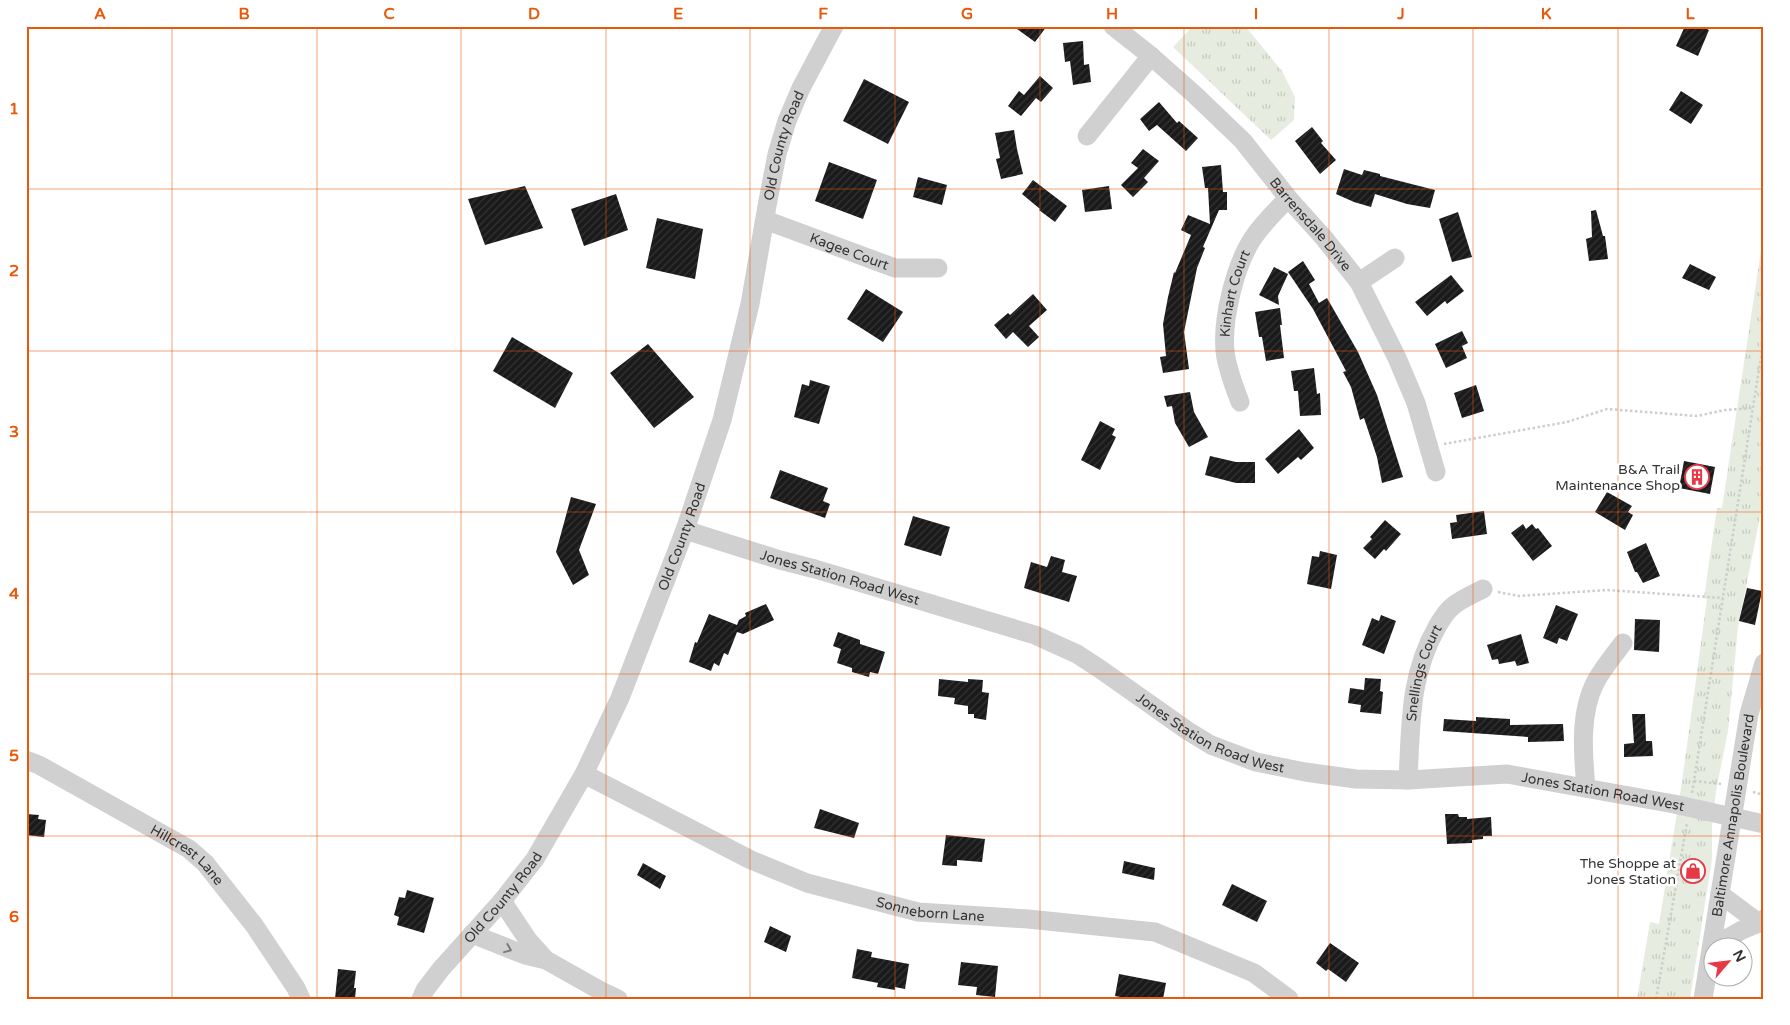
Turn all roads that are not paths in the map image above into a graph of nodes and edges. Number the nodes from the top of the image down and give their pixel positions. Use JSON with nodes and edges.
{"nodes":[{"id":1,"x":834,"y":26,"type":"edge"},
{"id":2,"x":1113,"y":26,"type":"edge"},
{"id":3,"x":1151,"y":56,"type":"junction"},
{"id":4,"x":1087,"y":136,"type":"dead end"},
{"id":5,"x":1288,"y":198,"type":"junction"},
{"id":6,"x":764,"y":220,"type":"junction"},
{"id":7,"x":1395,"y":258,"type":"dead end"},
{"id":8,"x":938,"y":268,"type":"dead end"},
{"id":9,"x":1359,"y":282,"type":"junction"},
{"id":10,"x":1240,"y":402,"type":"dead end"},
{"id":11,"x":1436,"y":472,"type":"dead end"},
{"id":12,"x":685,"y":530,"type":"junction"},
{"id":13,"x":1483,"y":589,"type":"road end"},
{"id":14,"x":1623,"y":643,"type":"dead end"},
{"id":15,"x":1764,"y":663,"type":"edge"},
{"id":16,"x":26,"y":760,"type":"edge"},
{"id":17,"x":584,"y":774,"type":"junction"},
{"id":18,"x":1408,"y":780,"type":"junction"},
{"id":19,"x":1586,"y":788,"type":"junction"},
{"id":20,"x":1733,"y":817,"type":"junction"},
{"id":21,"x":1764,"y":824,"type":"edge"},
{"id":22,"x":1720,"y":894,"type":"junction"},
{"id":23,"x":502,"y":901,"type":"junction"},
{"id":24,"x":1762,"y":921,"type":"edge"},
{"id":25,"x":472,"y":934,"type":"junction"},
{"id":26,"x":1713,"y":938,"type":"edge"},
{"id":27,"x":1728,"y":938,"type":"edge"},
{"id":28,"x":546,"y":960,"type":"junction"},
{"id":29,"x":599,"y":995,"type":"edge"},
{"id":30,"x":301,"y":999,"type":"edge"},
{"id":31,"x":421,"y":999,"type":"edge"},
{"id":32,"x":618,"y":999,"type":"edge"},
{"id":33,"x":1289,"y":999,"type":"edge"}],
"edges":[{"from":1,"to":6,"type":"street","name":"Old County Road"},
{"from":2,"to":3,"type":"street","name":"Barrensdale Drive"},
{"from":3,"to":4,"type":"street"},
{"from":3,"to":5,"type":"street","name":"Barrensdale Drive"},
{"from":5,"to":9,"type":"street","name":"Barrensdale Drive"},
{"from":5,"to":10,"type":"street","name":"Kinhart Court"},
{"from":6,"to":8,"type":"street","name":"Kagee Court"},
{"from":6,"to":12,"type":"street","name":"Old County Road"},
{"from":7,"to":9,"type":"street"},
{"from":9,"to":11,"type":"street","name":"Barrensdale Drive"},
{"from":12,"to":17,"type":"street","name":"Old County Road"},
{"from":12,"to":18,"type":"street","name":"Jones Station Road West"},
{"from":13,"to":18,"type":"street","name":"Snellings Court"},
{"from":14,"to":19,"type":"street"},
{"from":15,"to":20,"type":"street","name":"Baltimore Annapolis Boulevard"},
{"from":16,"to":30,"type":"street","name":"Hillcrest Lane"},
{"from":17,"to":23,"type":"street","name":"Old County Road"},
{"from":17,"to":33,"type":"street","name":"Sonneborn Lane"},
{"from":18,"to":19,"type":"street","name":"Jones Station Road West"},
{"from":19,"to":20,"type":"street","name":"Jones Station Road West"},
{"from":20,"to":21,"type":"street","name":"Jones Station Road West"},
{"from":20,"to":22,"type":"street","name":"Baltimore Annapolis Boulevard"},
{"from":22,"to":24,"type":"street"},
{"from":22,"to":26,"type":"street","name":"Baltimore Annapolis Boulevard"},
{"from":23,"to":25,"type":"street","name":"Old County Road"},
{"from":23,"to":28,"type":"street"},
{"from":24,"to":27,"type":"street"},
{"from":25,"to":28,"type":"street","one_way":true},
{"from":25,"to":31,"type":"street","name":"Old County Road"},
{"from":28,"to":29,"type":"street"},
{"from":29,"to":32,"type":"street"}]}
